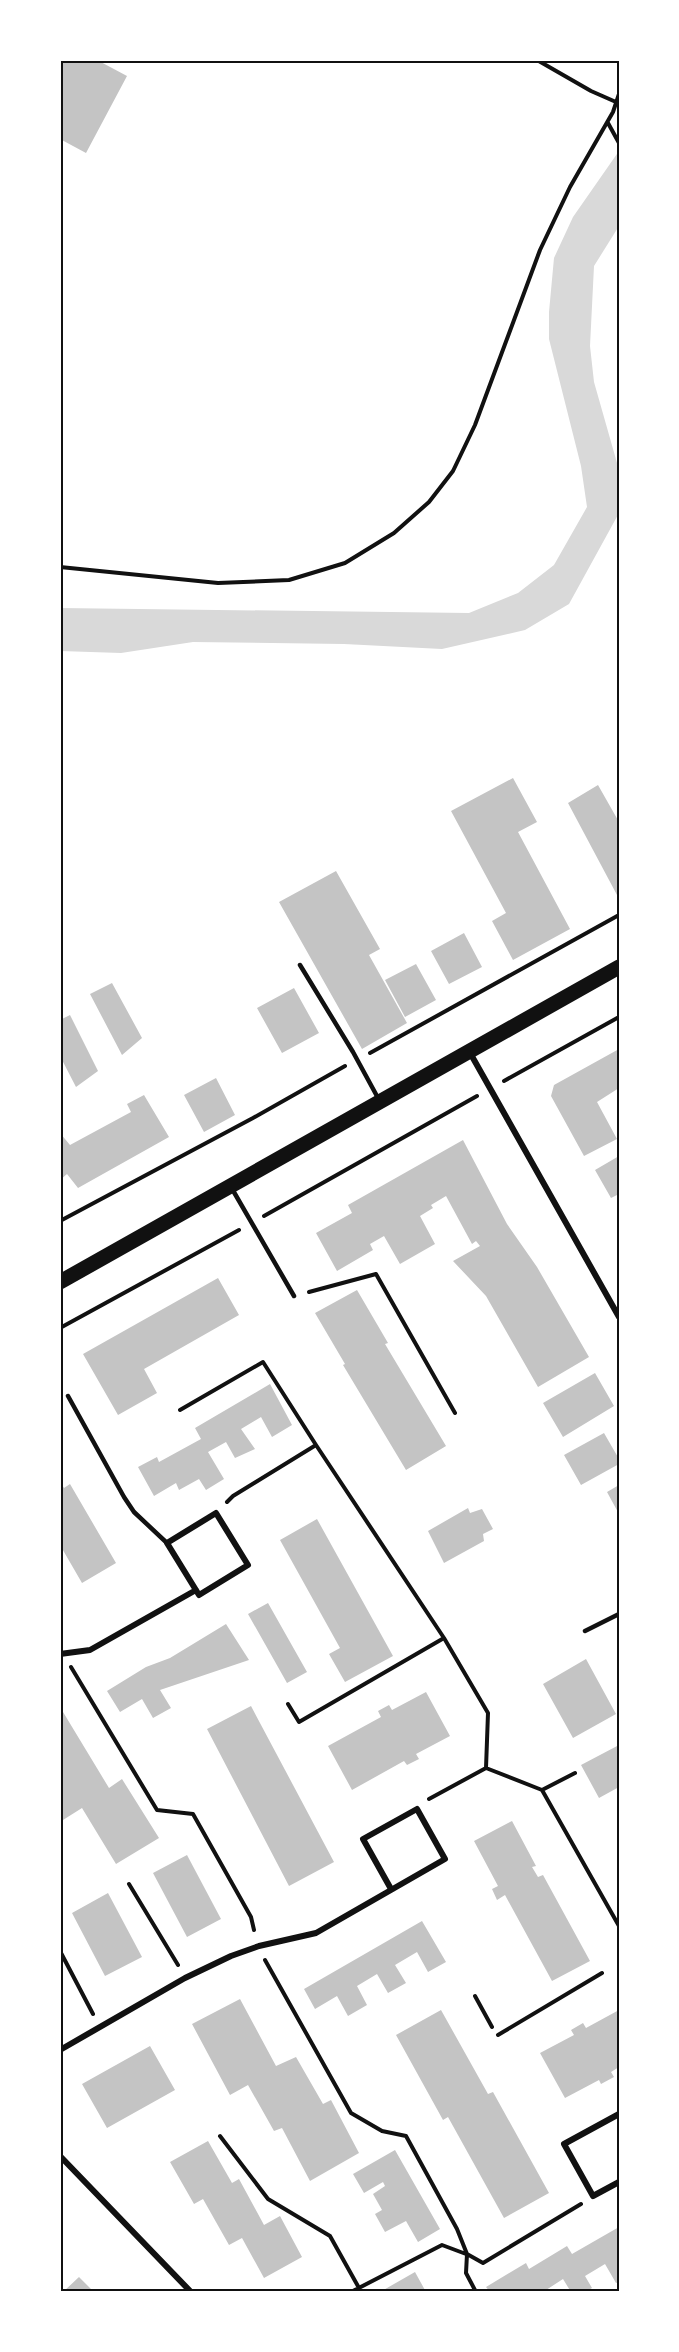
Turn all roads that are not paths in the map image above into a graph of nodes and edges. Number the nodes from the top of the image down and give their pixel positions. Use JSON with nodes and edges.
{"nodes":[{"id":1,"x":300,"y":965,"type":"dead end"},
{"id":2,"x":619,"y":967,"type":"edge"},
{"id":3,"x":468,"y":1051,"type":"junction"},
{"id":4,"x":380,"y":1101,"type":"junction"},
{"id":5,"x":230,"y":1185,"type":"junction"},
{"id":6,"x":60,"y":1282,"type":"edge"},
{"id":7,"x":294,"y":1296,"type":"road end"},
{"id":8,"x":619,"y":1317,"type":"edge"},
{"id":9,"x":68,"y":1396,"type":"dead end"},
{"id":10,"x":167,"y":1543,"type":"junction"},
{"id":11,"x":195,"y":1590,"type":"junction"},
{"id":12,"x":619,"y":1614,"type":"edge"},
{"id":13,"x":585,"y":1631,"type":"dead end"},
{"id":14,"x":60,"y":1654,"type":"edge"},
{"id":15,"x":391,"y":1889,"type":"junction"},
{"id":16,"x":60,"y":2050,"type":"edge"},
{"id":17,"x":618,"y":2116,"type":"edge"},
{"id":18,"x":60,"y":2156,"type":"edge"},
{"id":19,"x":619,"y":2182,"type":"edge"},
{"id":20,"x":191,"y":2292,"type":"edge"}],
"edges":[{"from":1,"to":4,"type":"lane"},
{"from":2,"to":3,"type":"main road"},
{"from":3,"to":4,"type":"main road"},
{"from":3,"to":8,"type":"street"},
{"from":4,"to":5,"type":"main road"},
{"from":5,"to":6,"type":"main road"},
{"from":5,"to":7,"type":"lane"},
{"from":9,"to":10,"type":"lane"},
{"from":10,"to":11,"type":"street"},
{"from":10,"to":11,"type":"street"},
{"from":11,"to":14,"type":"street"},
{"from":12,"to":13,"type":"lane"},
{"from":15,"to":15,"type":"street"},
{"from":15,"to":16,"type":"street"},
{"from":17,"to":19,"type":"street"},
{"from":18,"to":20,"type":"street"}]}
